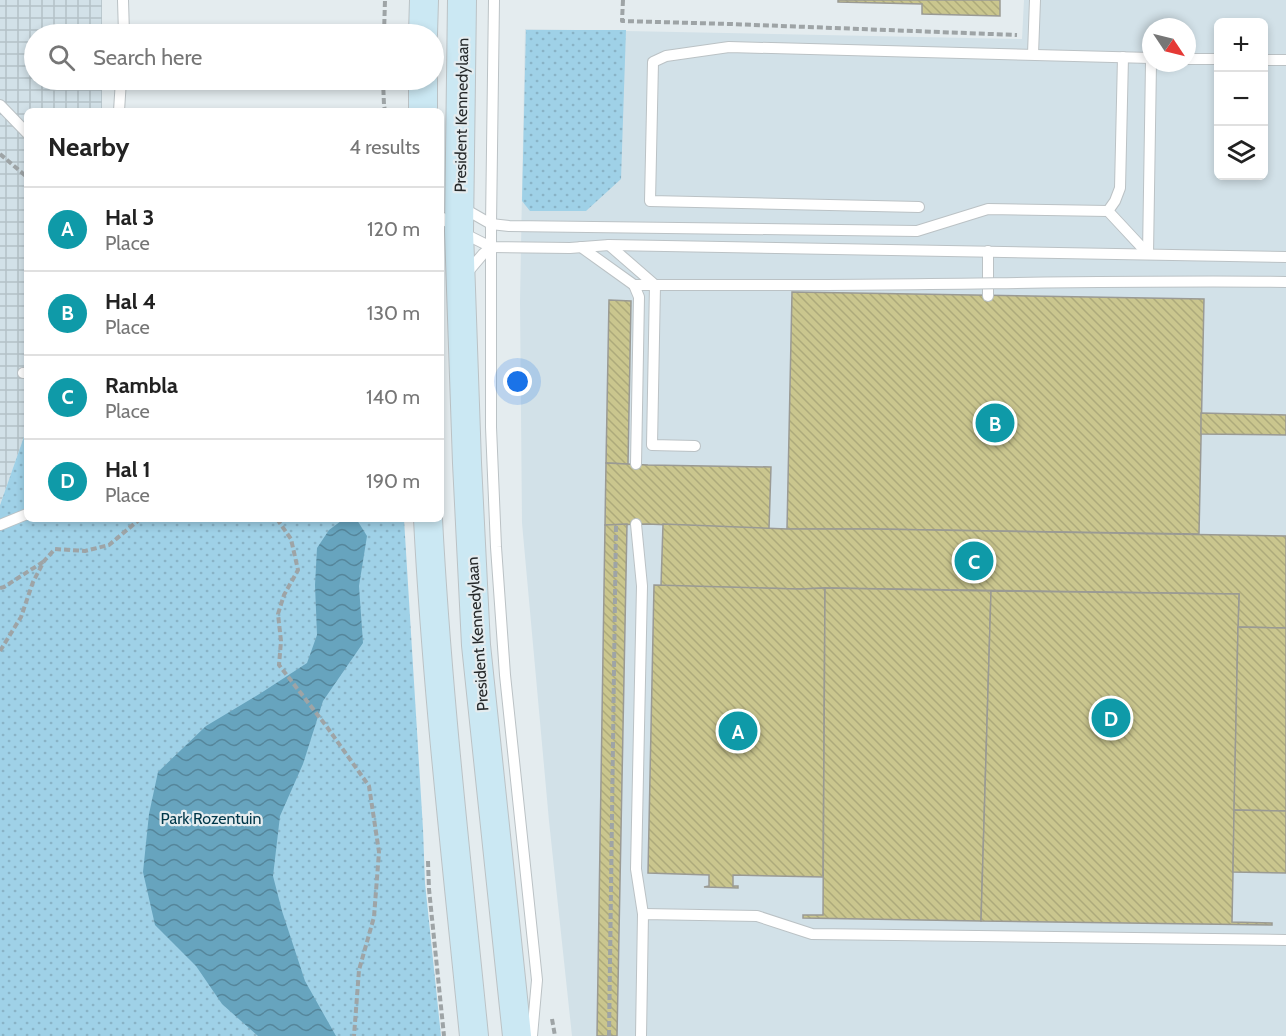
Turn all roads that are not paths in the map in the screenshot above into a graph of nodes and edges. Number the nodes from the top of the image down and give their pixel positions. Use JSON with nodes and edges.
{"nodes":[{"id":1,"x":123,"y":0,"type":"edge"},
{"id":2,"x":423,"y":0,"type":"edge"},
{"id":3,"x":462,"y":0,"type":"edge"},
{"id":4,"x":494,"y":0,"type":"edge"},
{"id":5,"x":1035,"y":0,"type":"edge"},
{"id":6,"x":124,"y":24,"type":"edge"},
{"id":7,"x":423,"y":24,"type":"edge"},
{"id":8,"x":1033,"y":54,"type":"junction"},
{"id":9,"x":1123,"y":57,"type":"junction"},
{"id":10,"x":1142,"y":58,"type":"edge"},
{"id":11,"x":1196,"y":59,"type":"edge"},
{"id":12,"x":1214,"y":59,"type":"edge"},
{"id":13,"x":1268,"y":60,"type":"edge"},
{"id":14,"x":1286,"y":60,"type":"edge"},
{"id":15,"x":1151,"y":72,"type":"edge"},
{"id":16,"x":120,"y":90,"type":"edge"},
{"id":17,"x":423,"y":90,"type":"edge"},
{"id":18,"x":0,"y":105,"type":"edge"},
{"id":19,"x":119,"y":107,"type":"edge"},
{"id":20,"x":423,"y":108,"type":"edge"},
{"id":21,"x":24,"y":130,"type":"edge"},
{"id":22,"x":919,"y":207,"type":"dead end"},
{"id":23,"x":1108,"y":211,"type":"junction"},
{"id":24,"x":453,"y":218,"type":"edge"},
{"id":25,"x":491,"y":224,"type":"junction"},
{"id":26,"x":609,"y":245,"type":"junction"},
{"id":27,"x":491,"y":247,"type":"junction"},
{"id":28,"x":581,"y":247,"type":"junction"},
{"id":29,"x":988,"y":251,"type":"junction"},
{"id":30,"x":1148,"y":254,"type":"junction"},
{"id":31,"x":1286,"y":256,"type":"edge"},
{"id":32,"x":461,"y":280,"type":"junction"},
{"id":33,"x":1286,"y":282,"type":"edge"},
{"id":34,"x":634,"y":285,"type":"junction"},
{"id":35,"x":655,"y":285,"type":"junction"},
{"id":36,"x":988,"y":296,"type":"dead end"},
{"id":37,"x":695,"y":446,"type":"dead end"},
{"id":38,"x":636,"y":464,"type":"dead end"},
{"id":39,"x":24,"y":514,"type":"edge"},
{"id":40,"x":428,"y":522,"type":"edge"},
{"id":41,"x":636,"y":524,"type":"dead end"},
{"id":42,"x":0,"y":525,"type":"edge"},
{"id":43,"x":643,"y":914,"type":"junction"},
{"id":44,"x":1286,"y":940,"type":"edge"},
{"id":45,"x":474,"y":1036,"type":"edge"},
{"id":46,"x":517,"y":1036,"type":"edge"},
{"id":47,"x":532,"y":1036,"type":"edge"},
{"id":48,"x":641,"y":1036,"type":"edge"}],
"edges":[{"from":1,"to":6,"type":"lane"},
{"from":2,"to":7,"type":"main road"},
{"from":3,"to":24,"type":"main road","name":"President Kennedylaan"},
{"from":4,"to":25,"type":"lane"},
{"from":5,"to":8,"type":"lane"},
{"from":8,"to":9,"type":"lane"},
{"from":8,"to":22,"type":"lane"},
{"from":9,"to":10,"type":"lane"},
{"from":9,"to":23,"type":"lane"},
{"from":11,"to":12,"type":"lane"},
{"from":13,"to":14,"type":"lane"},
{"from":15,"to":30,"type":"lane"},
{"from":16,"to":19,"type":"lane"},
{"from":17,"to":20,"type":"main road"},
{"from":18,"to":21,"type":"lane"},
{"from":23,"to":25,"type":"lane"},
{"from":23,"to":30,"type":"lane"},
{"from":24,"to":25,"type":"lane"},
{"from":24,"to":27,"type":"lane"},
{"from":24,"to":32,"type":"main road","name":"President Kennedylaan"},
{"from":25,"to":27,"type":"lane"},
{"from":26,"to":28,"type":"lane"},
{"from":26,"to":29,"type":"lane"},
{"from":26,"to":35,"type":"lane"},
{"from":27,"to":28,"type":"lane"},
{"from":27,"to":32,"type":"lane"},
{"from":27,"to":47,"type":"lane"},
{"from":28,"to":34,"type":"lane"},
{"from":29,"to":30,"type":"lane"},
{"from":29,"to":36,"type":"lane"},
{"from":30,"to":31,"type":"lane"},
{"from":32,"to":46,"type":"main road","name":"President Kennedylaan"},
{"from":33,"to":35,"type":"lane","bridge":true},
{"from":34,"to":35,"type":"lane"},
{"from":34,"to":38,"type":"lane"},
{"from":35,"to":37,"type":"lane"},
{"from":39,"to":42,"type":"lane"},
{"from":40,"to":45,"type":"main road"},
{"from":41,"to":43,"type":"lane"},
{"from":43,"to":44,"type":"lane"},
{"from":43,"to":48,"type":"lane"}]}
